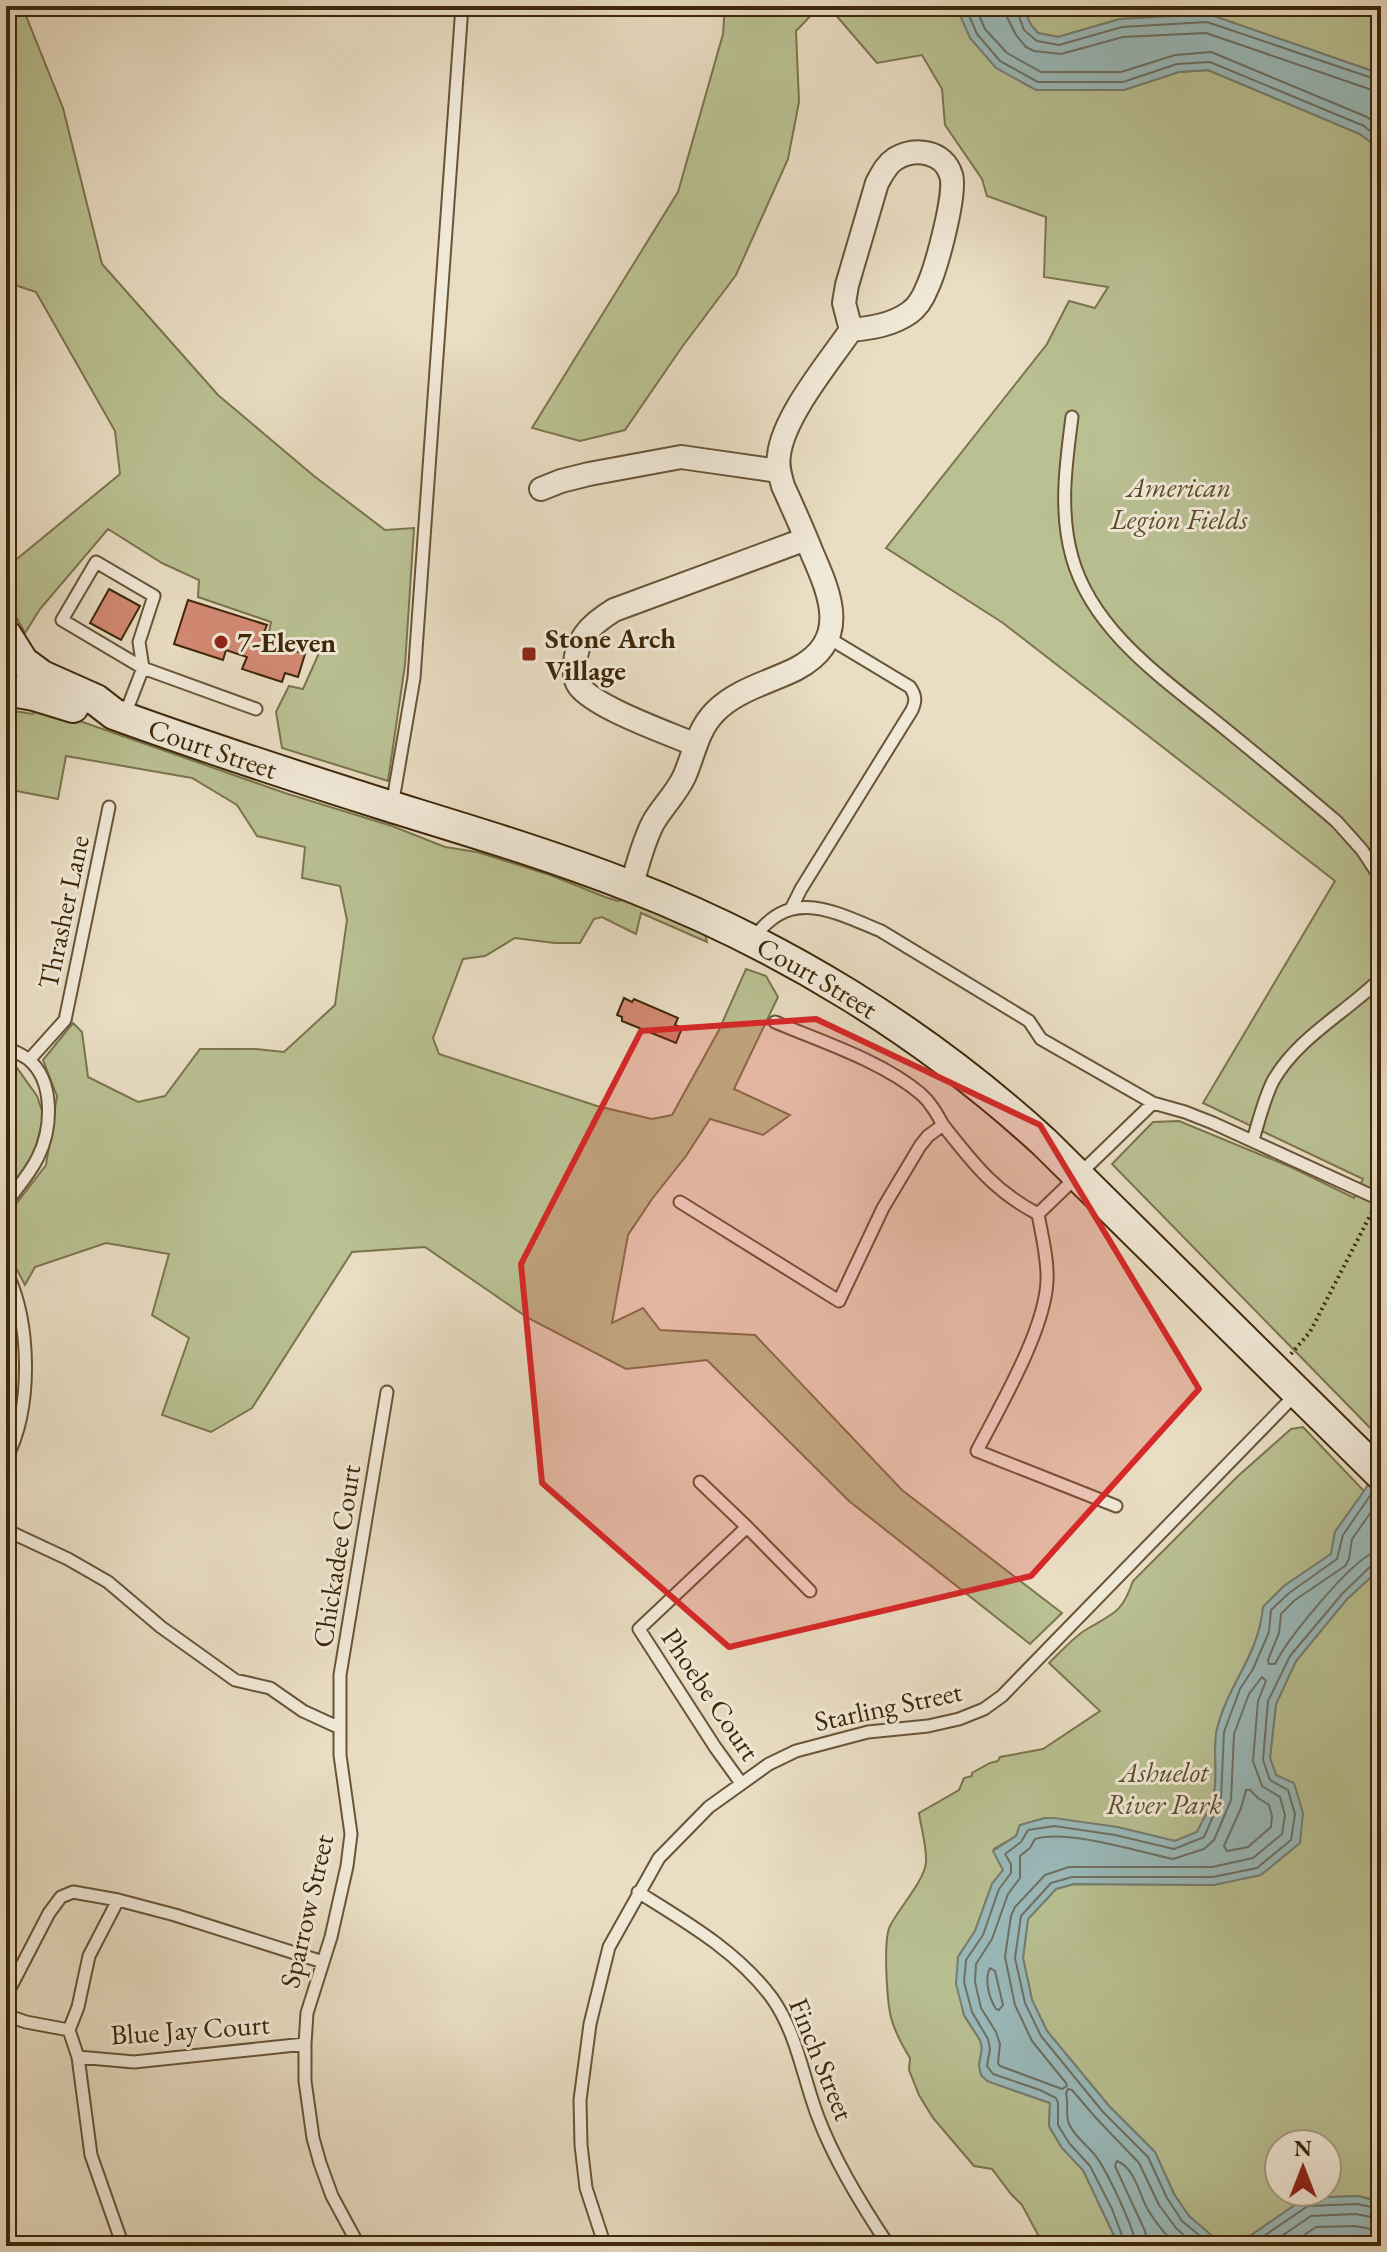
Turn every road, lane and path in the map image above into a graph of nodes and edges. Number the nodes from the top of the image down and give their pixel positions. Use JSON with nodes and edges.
{"nodes":[{"id":1,"x":462,"y":6,"type":"edge"},
{"id":2,"x":851,"y":330,"type":"junction"},
{"id":3,"x":1072,"y":417,"type":"dead end"},
{"id":4,"x":779,"y":471,"type":"junction"},
{"id":5,"x":541,"y":489,"type":"dead end"},
{"id":6,"x":806,"y":539,"type":"junction"},
{"id":7,"x":6,"y":634,"type":"edge"},
{"id":8,"x":827,"y":637,"type":"junction"},
{"id":9,"x":6,"y":668,"type":"edge"},
{"id":10,"x":143,"y":668,"type":"junction"},
{"id":11,"x":6,"y":690,"type":"edge"},
{"id":12,"x":256,"y":709,"type":"dead end"},
{"id":13,"x":119,"y":715,"type":"junction"},
{"id":14,"x":696,"y":745,"type":"junction"},
{"id":15,"x":109,"y":807,"type":"dead end"},
{"id":16,"x":392,"y":807,"type":"junction"},
{"id":17,"x":1381,"y":879,"type":"edge"},
{"id":18,"x":631,"y":886,"type":"junction"},
{"id":19,"x":791,"y":909,"type":"junction"},
{"id":20,"x":752,"y":940,"type":"junction"},
{"id":21,"x":1381,"y":978,"type":"edge"},
{"id":22,"x":775,"y":1022,"type":"dead end"},
{"id":23,"x":6,"y":1047,"type":"edge"},
{"id":24,"x":29,"y":1060,"type":"junction"},
{"id":25,"x":1153,"y":1103,"type":"junction"},
{"id":26,"x":943,"y":1125,"type":"junction"},
{"id":27,"x":1253,"y":1140,"type":"junction"},
{"id":28,"x":1078,"y":1175,"type":"junction"},
{"id":29,"x":1379,"y":1199,"type":"joint"},
{"id":30,"x":680,"y":1202,"type":"dead end"},
{"id":31,"x":6,"y":1203,"type":"edge"},
{"id":32,"x":1038,"y":1214,"type":"junction"},
{"id":33,"x":6,"y":1271,"type":"edge"},
{"id":34,"x":1290,"y":1355,"type":"dead end"},
{"id":35,"x":387,"y":1392,"type":"dead end"},
{"id":36,"x":1297,"y":1393,"type":"junction"},
{"id":37,"x":6,"y":1459,"type":"edge"},
{"id":38,"x":1372,"y":1466,"type":"edge"},
{"id":39,"x":700,"y":1482,"type":"dead end"},
{"id":40,"x":1116,"y":1506,"type":"dead end"},
{"id":41,"x":747,"y":1527,"type":"junction"},
{"id":42,"x":6,"y":1530,"type":"edge"},
{"id":43,"x":810,"y":1591,"type":"dead end"},
{"id":44,"x":340,"y":1728,"type":"junction"},
{"id":45,"x":741,"y":1783,"type":"junction"},
{"id":46,"x":638,"y":1892,"type":"junction"},
{"id":47,"x":118,"y":1900,"type":"junction"},
{"id":48,"x":323,"y":1962,"type":"junction"},
{"id":49,"x":6,"y":1996,"type":"edge"},
{"id":50,"x":6,"y":2015,"type":"edge"},
{"id":51,"x":69,"y":2030,"type":"junction"},
{"id":52,"x":305,"y":2044,"type":"junction"},
{"id":53,"x":78,"y":2057,"type":"junction"},
{"id":54,"x":123,"y":2246,"type":"edge"},
{"id":55,"x":359,"y":2246,"type":"edge"},
{"id":56,"x":605,"y":2246,"type":"edge"},
{"id":57,"x":889,"y":2246,"type":"edge"}],
"edges":[{"from":1,"to":16,"type":"lane"},
{"from":2,"to":2,"type":"street"},
{"from":2,"to":4,"type":"street"},
{"from":3,"to":17,"type":"lane"},
{"from":4,"to":5,"type":"street"},
{"from":4,"to":6,"type":"street"},
{"from":6,"to":8,"type":"street"},
{"from":6,"to":14,"type":"street"},
{"from":7,"to":9,"type":"main road"},
{"from":7,"to":13,"type":"main road","name":"Court Street"},
{"from":8,"to":14,"type":"street"},
{"from":8,"to":19,"type":"lane"},
{"from":10,"to":10,"type":"lane"},
{"from":10,"to":12,"type":"lane"},
{"from":10,"to":13,"type":"lane"},
{"from":11,"to":13,"type":"main road","name":"Court Street"},
{"from":13,"to":16,"type":"main road","name":"Court Street"},
{"from":14,"to":18,"type":"street"},
{"from":15,"to":24,"type":"lane","name":"Thrasher Lane"},
{"from":16,"to":18,"type":"main road","name":"Court Street"},
{"from":18,"to":20,"type":"main road","name":"Court Street"},
{"from":19,"to":20,"type":"lane"},
{"from":19,"to":25,"type":"lane"},
{"from":20,"to":28,"type":"main road","name":"Court Street"},
{"from":21,"to":27,"type":"lane"},
{"from":22,"to":26,"type":"lane"},
{"from":23,"to":24,"type":"lane"},
{"from":24,"to":31,"type":"lane"},
{"from":25,"to":27,"type":"lane"},
{"from":25,"to":28,"type":"lane"},
{"from":26,"to":30,"type":"lane"},
{"from":26,"to":32,"type":"lane"},
{"from":27,"to":29,"type":"lane"},
{"from":28,"to":32,"type":"lane"},
{"from":28,"to":36,"type":"main road","name":"Court Street"},
{"from":29,"to":34,"type":"path"},
{"from":32,"to":40,"type":"lane"},
{"from":33,"to":37,"type":"lane"},
{"from":35,"to":44,"type":"lane","name":"Chickadee Court"},
{"from":36,"to":38,"type":"main road","name":"Court Street"},
{"from":36,"to":45,"type":"lane","name":"Starling Street"},
{"from":39,"to":41,"type":"lane"},
{"from":41,"to":43,"type":"lane"},
{"from":41,"to":45,"type":"lane","name":"Phoebe Court"},
{"from":42,"to":44,"type":"lane"},
{"from":44,"to":48,"type":"lane","name":"Sparrow Street"},
{"from":45,"to":46,"type":"lane","name":"Starling Street"},
{"from":46,"to":56,"type":"lane","name":"Starling Street"},
{"from":46,"to":57,"type":"lane","name":"Finch Street"},
{"from":47,"to":48,"type":"lane"},
{"from":47,"to":49,"type":"lane"},
{"from":47,"to":51,"type":"lane"},
{"from":48,"to":52,"type":"lane","name":"Sparrow Street"},
{"from":50,"to":51,"type":"lane","name":"Blue Jay Court"},
{"from":51,"to":53,"type":"lane","name":"Blue Jay Court"},
{"from":52,"to":53,"type":"lane","name":"Blue Jay Court"},
{"from":52,"to":55,"type":"lane","name":"Sparrow Street"},
{"from":53,"to":54,"type":"lane","name":"Blue Jay Court"}]}
